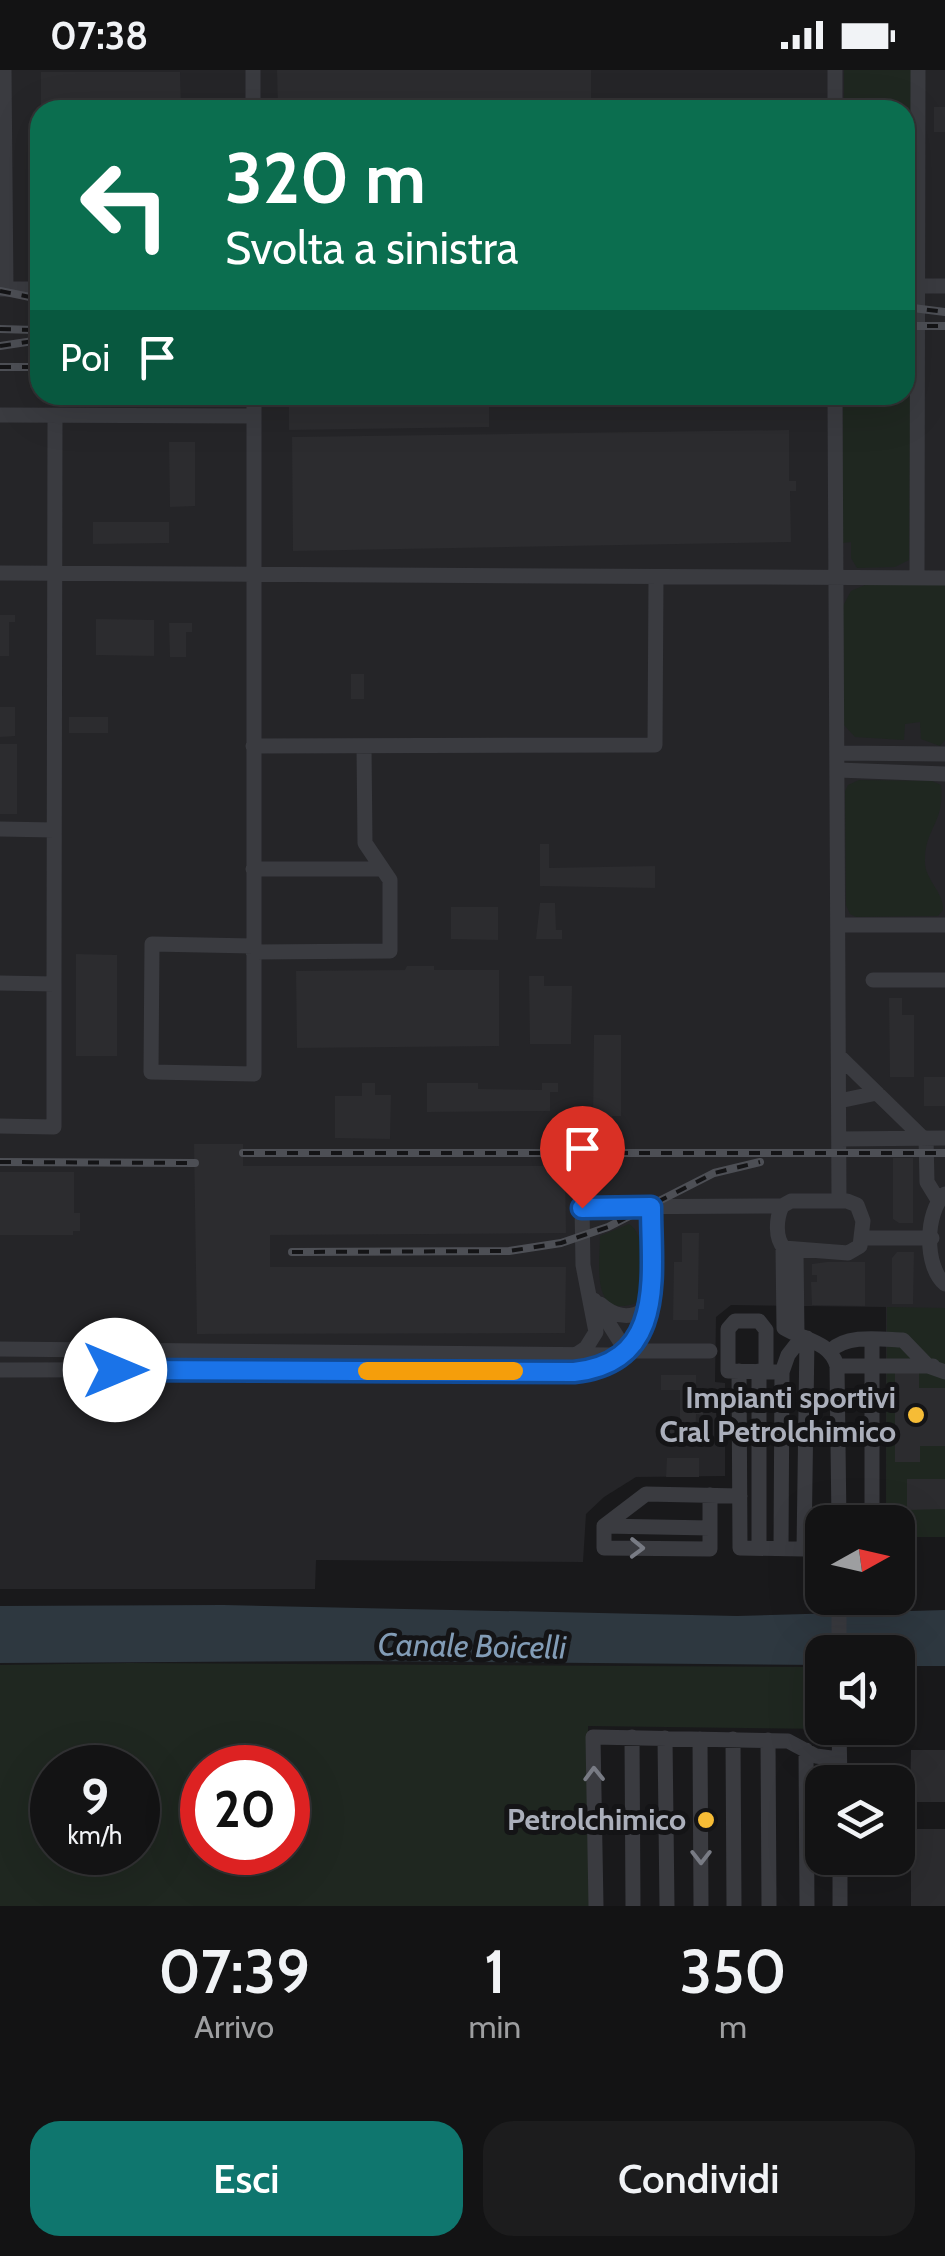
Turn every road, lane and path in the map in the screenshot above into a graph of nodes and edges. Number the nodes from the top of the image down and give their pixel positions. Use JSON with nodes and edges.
{"nodes":[{"id":1,"x":4,"y":70,"type":"edge"},
{"id":2,"x":253,"y":70,"type":"edge"},
{"id":3,"x":835,"y":70,"type":"edge"},
{"id":4,"x":918,"y":70,"type":"edge"},
{"id":5,"x":253,"y":100,"type":"edge"},
{"id":6,"x":835,"y":100,"type":"edge"},
{"id":7,"x":915,"y":163,"type":"edge"},
{"id":8,"x":915,"y":286,"type":"edge"},
{"id":9,"x":945,"y":286,"type":"edge"},
{"id":10,"x":3,"y":289,"type":"edge"},
{"id":11,"x":30,"y":289,"type":"edge"},
{"id":12,"x":254,"y":405,"type":"edge"},
{"id":13,"x":835,"y":405,"type":"edge"},
{"id":14,"x":914,"y":405,"type":"edge"},
{"id":15,"x":0,"y":416,"type":"edge"},
{"id":16,"x":55,"y":416,"type":"junction"},
{"id":17,"x":254,"y":416,"type":"junction"},
{"id":18,"x":0,"y":573,"type":"edge"},
{"id":19,"x":55,"y":573,"type":"junction"},
{"id":20,"x":252,"y":575,"type":"junction"},
{"id":21,"x":656,"y":577,"type":"junction"},
{"id":22,"x":836,"y":578,"type":"junction"},
{"id":23,"x":918,"y":578,"type":"junction"},
{"id":24,"x":945,"y":578,"type":"edge"},
{"id":25,"x":253,"y":746,"type":"junction"},
{"id":26,"x":364,"y":746,"type":"junction"},
{"id":27,"x":838,"y":753,"type":"junction"},
{"id":28,"x":945,"y":754,"type":"edge"},
{"id":29,"x":838,"y":770,"type":"junction"},
{"id":30,"x":945,"y":774,"type":"edge"},
{"id":31,"x":0,"y":829,"type":"edge"},
{"id":32,"x":54,"y":830,"type":"junction"},
{"id":33,"x":382,"y":868,"type":"junction"},
{"id":34,"x":253,"y":869,"type":"junction"},
{"id":35,"x":838,"y":925,"type":"junction"},
{"id":36,"x":945,"y":925,"type":"edge"},
{"id":37,"x":253,"y":949,"type":"junction"},
{"id":38,"x":873,"y":980,"type":"dead end"},
{"id":39,"x":945,"y":980,"type":"edge"},
{"id":40,"x":0,"y":982,"type":"edge"},
{"id":41,"x":54,"y":984,"type":"junction"},
{"id":42,"x":839,"y":1056,"type":"junction"},
{"id":43,"x":876,"y":1093,"type":"junction"},
{"id":44,"x":839,"y":1101,"type":"junction"},
{"id":45,"x":0,"y":1126,"type":"edge"},
{"id":46,"x":924,"y":1138,"type":"junction"},
{"id":47,"x":945,"y":1138,"type":"edge"},
{"id":48,"x":839,"y":1139,"type":"junction"},
{"id":49,"x":942,"y":1197,"type":"edge"},
{"id":50,"x":838,"y":1202,"type":"junction"},
{"id":51,"x":782,"y":1206,"type":"junction"},
{"id":52,"x":651,"y":1207,"type":"junction"},
{"id":53,"x":863,"y":1238,"type":"junction"},
{"id":54,"x":932,"y":1238,"type":"junction"},
{"id":55,"x":789,"y":1249,"type":"junction"},
{"id":56,"x":945,"y":1284,"type":"edge"},
{"id":57,"x":590,"y":1290,"type":"junction"},
{"id":58,"x":652,"y":1296,"type":"junction"},
{"id":59,"x":797,"y":1334,"type":"junction"},
{"id":60,"x":872,"y":1340,"type":"junction"},
{"id":61,"x":0,"y":1349,"type":"edge"},
{"id":62,"x":626,"y":1351,"type":"junction"},
{"id":63,"x":710,"y":1351,"type":"dead end"},
{"id":64,"x":575,"y":1354,"type":"junction"},
{"id":65,"x":835,"y":1365,"type":"junction"},
{"id":66,"x":872,"y":1366,"type":"junction"},
{"id":67,"x":939,"y":1368,"type":"edge"},
{"id":68,"x":0,"y":1370,"type":"edge"},
{"id":69,"x":740,"y":1371,"type":"junction"},
{"id":70,"x":769,"y":1371,"type":"junction"},
{"id":71,"x":708,"y":1495,"type":"junction"},
{"id":72,"x":740,"y":1496,"type":"junction"},
{"id":73,"x":838,"y":1505,"type":"edge"},
{"id":74,"x":872,"y":1505,"type":"edge"},
{"id":75,"x":759,"y":1548,"type":"junction"},
{"id":76,"x":782,"y":1549,"type":"junction"},
{"id":77,"x":632,"y":1737,"type":"junction"},
{"id":78,"x":666,"y":1738,"type":"junction"},
{"id":79,"x":700,"y":1739,"type":"junction"},
{"id":80,"x":733,"y":1739,"type":"junction"},
{"id":81,"x":768,"y":1740,"type":"junction"},
{"id":82,"x":840,"y":1745,"type":"edge"},
{"id":83,"x":806,"y":1750,"type":"junction"},
{"id":84,"x":840,"y":1760,"type":"junction"},
{"id":85,"x":840,"y":1765,"type":"edge"},
{"id":86,"x":840,"y":1875,"type":"edge"},
{"id":87,"x":596,"y":1906,"type":"edge"},
{"id":88,"x":633,"y":1906,"type":"edge"},
{"id":89,"x":666,"y":1906,"type":"edge"},
{"id":90,"x":701,"y":1906,"type":"edge"},
{"id":91,"x":734,"y":1906,"type":"edge"},
{"id":92,"x":769,"y":1906,"type":"edge"},
{"id":93,"x":808,"y":1906,"type":"edge"},
{"id":94,"x":840,"y":1906,"type":"edge"}],
"edges":[{"from":1,"to":10,"type":"street"},
{"from":2,"to":5,"type":"street"},
{"from":3,"to":6,"type":"street"},
{"from":4,"to":7,"type":"street"},
{"from":8,"to":9,"type":"street"},
{"from":10,"to":11,"type":"street"},
{"from":12,"to":17,"type":"street"},
{"from":13,"to":22,"type":"street"},
{"from":14,"to":23,"type":"street"},
{"from":15,"to":16,"type":"street"},
{"from":16,"to":17,"type":"street"},
{"from":16,"to":19,"type":"street"},
{"from":17,"to":20,"type":"street"},
{"from":18,"to":19,"type":"street"},
{"from":19,"to":20,"type":"street"},
{"from":19,"to":32,"type":"street"},
{"from":20,"to":21,"type":"street"},
{"from":20,"to":25,"type":"street"},
{"from":21,"to":22,"type":"street"},
{"from":21,"to":26,"type":"street"},
{"from":22,"to":23,"type":"street"},
{"from":22,"to":27,"type":"street"},
{"from":23,"to":24,"type":"street"},
{"from":25,"to":26,"type":"street"},
{"from":25,"to":34,"type":"street"},
{"from":26,"to":33,"type":"street"},
{"from":27,"to":28,"type":"street"},
{"from":27,"to":29,"type":"street"},
{"from":29,"to":30,"type":"street"},
{"from":29,"to":35,"type":"street"},
{"from":31,"to":32,"type":"street"},
{"from":32,"to":41,"type":"street"},
{"from":33,"to":34,"type":"street"},
{"from":33,"to":37,"type":"street"},
{"from":34,"to":37,"type":"street"},
{"from":35,"to":36,"type":"street"},
{"from":35,"to":42,"type":"street"},
{"from":37,"to":37,"type":"street"},
{"from":38,"to":39,"type":"street"},
{"from":40,"to":41,"type":"street"},
{"from":41,"to":45,"type":"street"},
{"from":42,"to":43,"type":"street"},
{"from":42,"to":44,"type":"street"},
{"from":43,"to":44,"type":"street"},
{"from":43,"to":46,"type":"street"},
{"from":44,"to":48,"type":"street"},
{"from":46,"to":47,"type":"street"},
{"from":46,"to":48,"type":"street"},
{"from":46,"to":49,"type":"street"},
{"from":48,"to":50,"type":"street"},
{"from":49,"to":54,"type":"street"},
{"from":50,"to":51,"type":"street"},
{"from":50,"to":53,"type":"street"},
{"from":51,"to":52,"type":"street"},
{"from":51,"to":55,"type":"street"},
{"from":52,"to":57,"type":"street"},
{"from":52,"to":58,"type":"street"},
{"from":53,"to":54,"type":"street"},
{"from":53,"to":55,"type":"street"},
{"from":54,"to":56,"type":"street"},
{"from":55,"to":59,"type":"street"},
{"from":57,"to":58,"type":"street"},
{"from":57,"to":62,"type":"street"},
{"from":57,"to":64,"type":"street"},
{"from":58,"to":62,"type":"street"},
{"from":59,"to":65,"type":"street"},
{"from":59,"to":70,"type":"street"},
{"from":59,"to":76,"type":"street"},
{"from":60,"to":65,"type":"street"},
{"from":60,"to":66,"type":"street"},
{"from":60,"to":67,"type":"street"},
{"from":61,"to":64,"type":"street"},
{"from":62,"to":63,"type":"street"},
{"from":62,"to":64,"type":"street"},
{"from":62,"to":68,"type":"street"},
{"from":65,"to":66,"type":"street"},
{"from":65,"to":73,"type":"street"},
{"from":66,"to":67,"type":"street"},
{"from":66,"to":74,"type":"street"},
{"from":69,"to":70,"type":"street"},
{"from":69,"to":70,"type":"street"},
{"from":69,"to":72,"type":"street"},
{"from":70,"to":75,"type":"street"},
{"from":70,"to":76,"type":"street"},
{"from":71,"to":71,"type":"street","one_way":true},
{"from":71,"to":72,"type":"street"},
{"from":72,"to":75,"type":"street"},
{"from":75,"to":76,"type":"street"},
{"from":77,"to":78,"type":"street"},
{"from":87,"to":77,"type":"street","one_way":true},
{"from":77,"to":88,"type":"street"},
{"from":78,"to":79,"type":"street"},
{"from":78,"to":89,"type":"street"},
{"from":79,"to":80,"type":"street"},
{"from":79,"to":90,"type":"street","one_way":true},
{"from":80,"to":81,"type":"street"},
{"from":80,"to":91,"type":"street"},
{"from":81,"to":83,"type":"street"},
{"from":81,"to":92,"type":"street"},
{"from":82,"to":84,"type":"street"},
{"from":83,"to":84,"type":"street"},
{"from":83,"to":93,"type":"street"},
{"from":84,"to":85,"type":"street"},
{"from":86,"to":94,"type":"street"}]}
